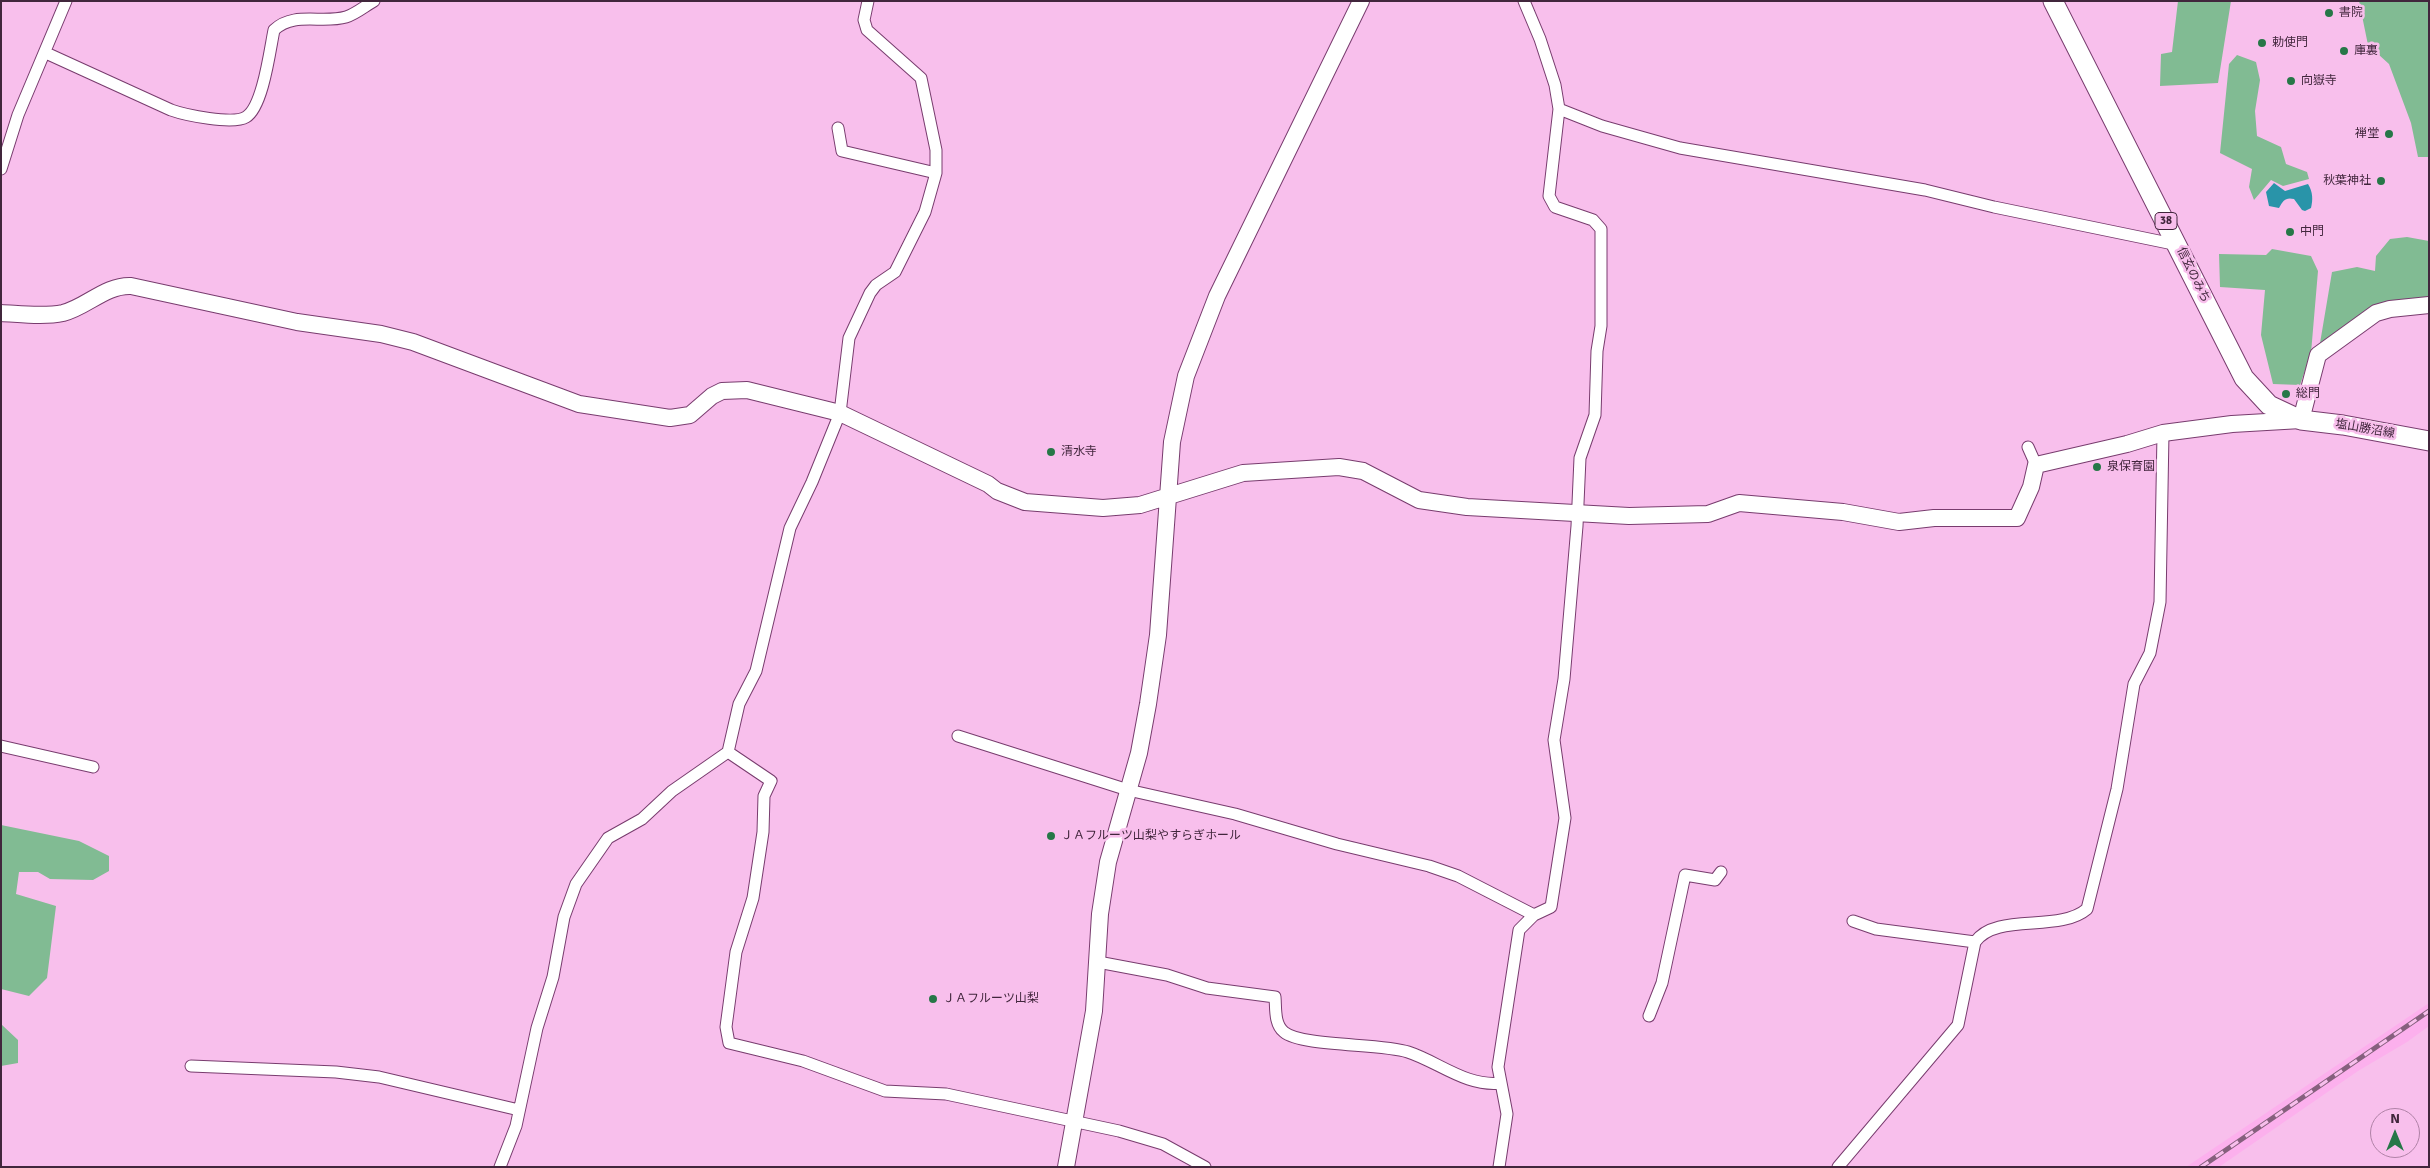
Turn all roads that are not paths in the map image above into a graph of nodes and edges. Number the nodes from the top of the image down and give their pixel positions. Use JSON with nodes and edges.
{"nodes":[{"id":1,"x":66,"y":1,"type":"edge"},
{"id":2,"x":374,"y":1,"type":"edge"},
{"id":3,"x":868,"y":1,"type":"edge"},
{"id":4,"x":1362,"y":1,"type":"edge"},
{"id":5,"x":1524,"y":1,"type":"edge"},
{"id":6,"x":2053,"y":1,"type":"edge"},
{"id":7,"x":46,"y":53,"type":"junction"},
{"id":8,"x":1560,"y":109,"type":"junction"},
{"id":9,"x":838,"y":128,"type":"dead end"},
{"id":10,"x":1,"y":169,"type":"edge"},
{"id":11,"x":936,"y":173,"type":"junction"},
{"id":12,"x":2178,"y":245,"type":"junction"},
{"id":13,"x":2429,"y":305,"type":"edge"},
{"id":14,"x":1,"y":313,"type":"edge"},
{"id":15,"x":840,"y":413,"type":"junction"},
{"id":16,"x":2301,"y":420,"type":"junction"},
{"id":17,"x":2163,"y":433,"type":"junction"},
{"id":18,"x":2429,"y":441,"type":"edge"},
{"id":19,"x":2028,"y":447,"type":"dead end"},
{"id":20,"x":2036,"y":465,"type":"junction"},
{"id":21,"x":1168,"y":497,"type":"junction"},
{"id":22,"x":1578,"y":514,"type":"junction"},
{"id":23,"x":958,"y":736,"type":"dead end"},
{"id":24,"x":1,"y":746,"type":"edge"},
{"id":25,"x":728,"y":752,"type":"junction"},
{"id":26,"x":93,"y":767,"type":"dead end"},
{"id":27,"x":1128,"y":790,"type":"junction"},
{"id":28,"x":1721,"y":872,"type":"dead end"},
{"id":29,"x":1534,"y":915,"type":"junction"},
{"id":30,"x":1853,"y":921,"type":"dead end"},
{"id":31,"x":1975,"y":942,"type":"junction"},
{"id":32,"x":1098,"y":962,"type":"junction"},
{"id":33,"x":1649,"y":1016,"type":"dead end"},
{"id":34,"x":191,"y":1066,"type":"dead end"},
{"id":35,"x":1501,"y":1083,"type":"junction"},
{"id":36,"x":519,"y":1110,"type":"junction"},
{"id":37,"x":1075,"y":1122,"type":"junction"},
{"id":38,"x":500,"y":1167,"type":"edge"},
{"id":39,"x":1066,"y":1167,"type":"edge"},
{"id":40,"x":1205,"y":1167,"type":"edge"},
{"id":41,"x":1499,"y":1167,"type":"edge"},
{"id":42,"x":1838,"y":1167,"type":"edge"}],
"edges":[{"from":1,"to":7,"type":"street"},
{"from":2,"to":7,"type":"street"},
{"from":3,"to":11,"type":"street"},
{"from":4,"to":21,"type":"street"},
{"from":5,"to":8,"type":"street"},
{"from":6,"to":12,"type":"main road","name":"信玄のみち","number":"38"},
{"from":7,"to":10,"type":"street"},
{"from":8,"to":12,"type":"street"},
{"from":8,"to":22,"type":"street"},
{"from":9,"to":11,"type":"street"},
{"from":11,"to":15,"type":"street"},
{"from":12,"to":16,"type":"main road","name":"信玄のみち","number":"38"},
{"from":13,"to":16,"type":"street"},
{"from":14,"to":15,"type":"street"},
{"from":15,"to":21,"type":"street"},
{"from":15,"to":25,"type":"street"},
{"from":16,"to":17,"type":"street"},
{"from":16,"to":18,"type":"main road","name":"塩山勝沼線","number":"38"},
{"from":17,"to":20,"type":"street"},
{"from":17,"to":31,"type":"street"},
{"from":19,"to":20,"type":"street"},
{"from":20,"to":22,"type":"street"},
{"from":21,"to":22,"type":"street"},
{"from":21,"to":27,"type":"street"},
{"from":22,"to":29,"type":"street"},
{"from":23,"to":27,"type":"street"},
{"from":24,"to":26,"type":"street"},
{"from":25,"to":36,"type":"street"},
{"from":25,"to":37,"type":"street"},
{"from":27,"to":29,"type":"street"},
{"from":27,"to":32,"type":"street"},
{"from":28,"to":33,"type":"street"},
{"from":29,"to":35,"type":"street"},
{"from":30,"to":31,"type":"street"},
{"from":31,"to":42,"type":"street"},
{"from":32,"to":35,"type":"street"},
{"from":32,"to":37,"type":"street"},
{"from":34,"to":36,"type":"street"},
{"from":35,"to":41,"type":"street"},
{"from":36,"to":38,"type":"street"},
{"from":37,"to":39,"type":"street"},
{"from":37,"to":40,"type":"street"}]}
